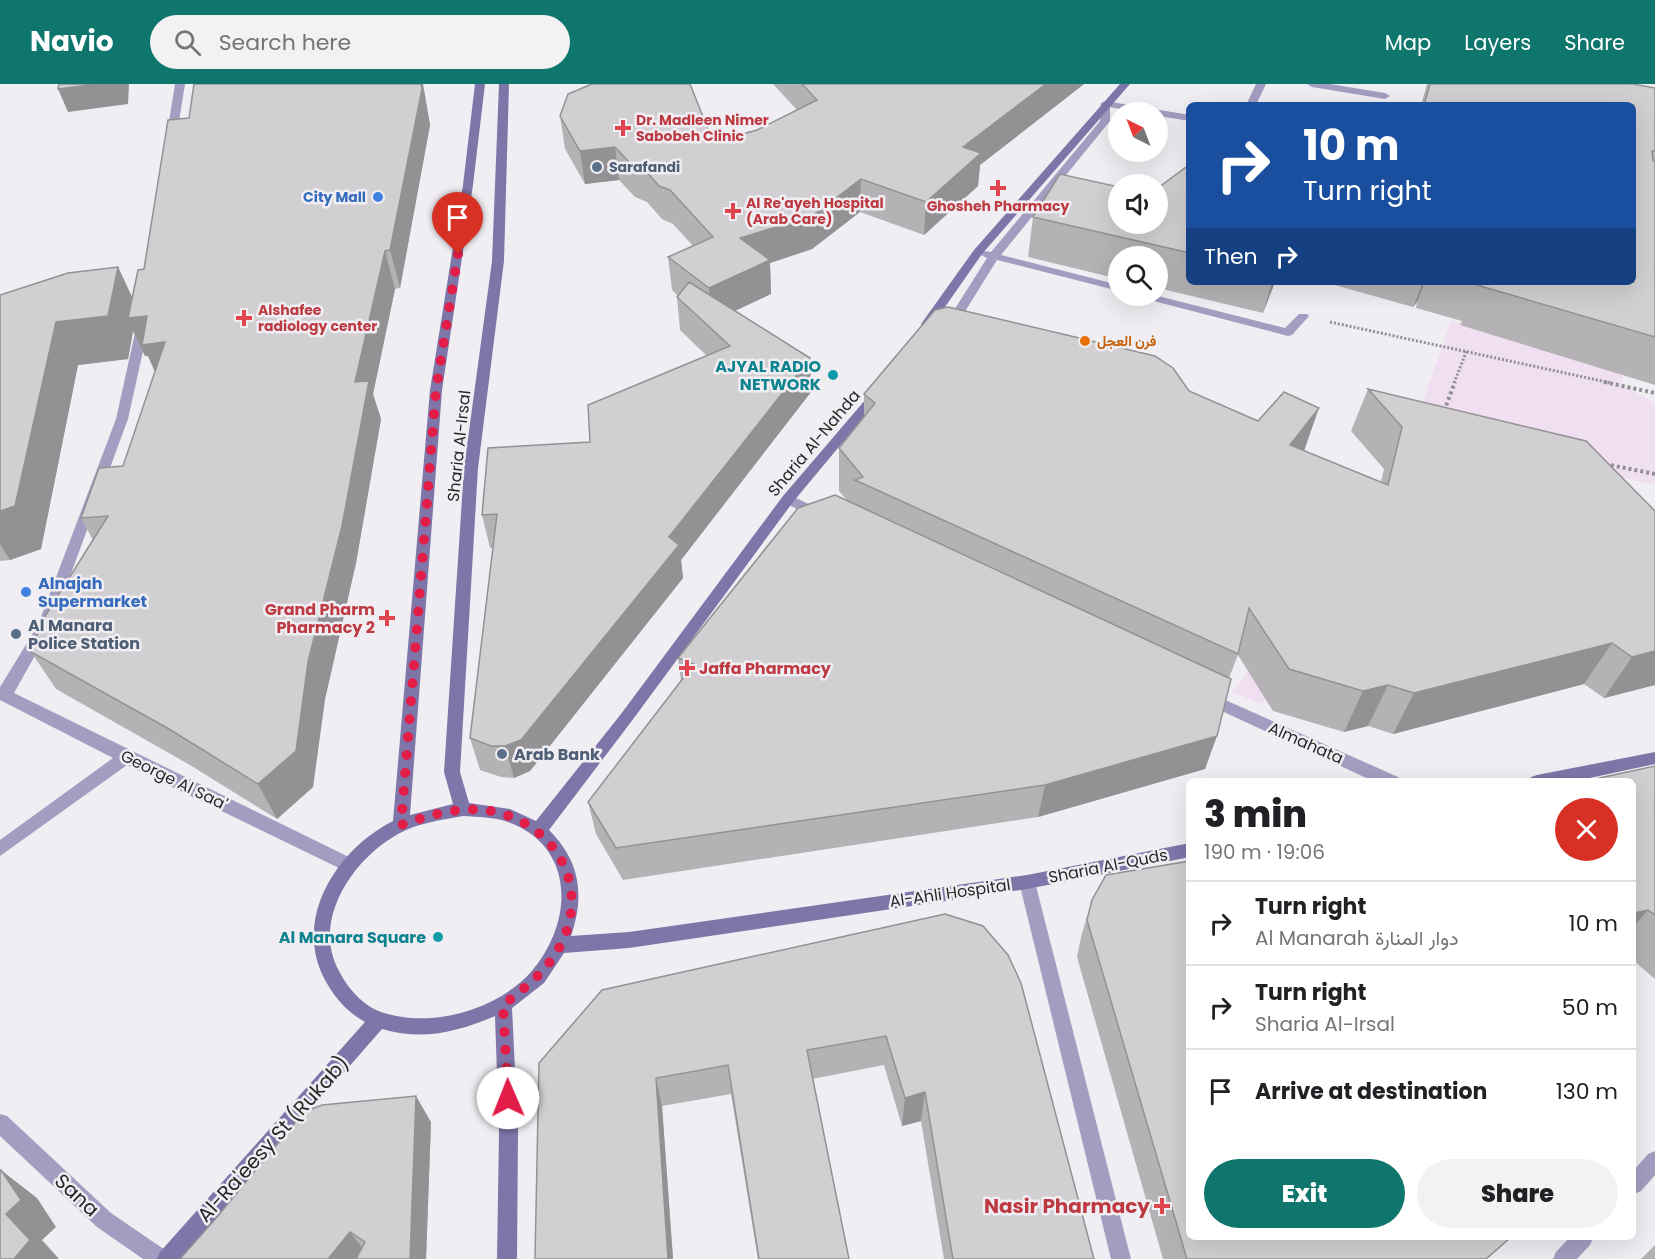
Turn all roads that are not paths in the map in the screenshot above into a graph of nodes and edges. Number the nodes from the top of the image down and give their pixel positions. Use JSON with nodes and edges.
{"nodes":[{"id":1,"x":180,"y":84,"type":"edge"},
{"id":2,"x":480,"y":84,"type":"edge"},
{"id":3,"x":504,"y":84,"type":"edge"},
{"id":4,"x":1125,"y":84,"type":"edge"},
{"id":5,"x":1261,"y":84,"type":"edge"},
{"id":6,"x":1312,"y":84,"type":"edge"},
{"id":7,"x":1385,"y":96,"type":"dead end"},
{"id":8,"x":1252,"y":102,"type":"edge"},
{"id":9,"x":1105,"y":104,"type":"junction"},
{"id":10,"x":1108,"y":105,"type":"edge"},
{"id":11,"x":1168,"y":115,"type":"edge"},
{"id":12,"x":1186,"y":117,"type":"edge"},
{"id":13,"x":169,"y":152,"type":"edge"},
{"id":14,"x":978,"y":252,"type":"junction"},
{"id":15,"x":994,"y":256,"type":"junction"},
{"id":16,"x":1108,"y":285,"type":"edge"},
{"id":17,"x":1168,"y":302,"type":"edge"},
{"id":18,"x":145,"y":312,"type":"edge"},
{"id":19,"x":1303,"y":316,"type":"road end"},
{"id":20,"x":931,"y":318,"type":"junction"},
{"id":21,"x":919,"y":336,"type":"edge"},
{"id":22,"x":881,"y":388,"type":"edge"},
{"id":23,"x":788,"y":499,"type":"junction"},
{"id":24,"x":831,"y":520,"type":"edge"},
{"id":25,"x":1189,"y":689,"type":"edge"},
{"id":26,"x":2,"y":694,"type":"edge"},
{"id":27,"x":126,"y":757,"type":"junction"},
{"id":28,"x":1655,"y":758,"type":"edge"},
{"id":29,"x":1383,"y":778,"type":"edge"},
{"id":30,"x":1557,"y":778,"type":"edge"},
{"id":31,"x":463,"y":810,"type":"junction"},
{"id":32,"x":401,"y":825,"type":"junction"},
{"id":33,"x":538,"y":831,"type":"junction"},
{"id":34,"x":0,"y":849,"type":"edge"},
{"id":35,"x":1186,"y":851,"type":"edge"},
{"id":36,"x":349,"y":865,"type":"junction"},
{"id":37,"x":1027,"y":882,"type":"junction"},
{"id":38,"x":560,"y":945,"type":"junction"},
{"id":39,"x":503,"y":1005,"type":"junction"},
{"id":40,"x":379,"y":1020,"type":"junction"},
{"id":41,"x":0,"y":1123,"type":"edge"},
{"id":42,"x":1655,"y":1161,"type":"edge"},
{"id":43,"x":1636,"y":1182,"type":"edge"},
{"id":44,"x":1581,"y":1240,"type":"edge"},
{"id":45,"x":161,"y":1259,"type":"edge"},
{"id":46,"x":167,"y":1259,"type":"edge"},
{"id":47,"x":507,"y":1259,"type":"edge"},
{"id":48,"x":1121,"y":1259,"type":"edge"},
{"id":49,"x":1563,"y":1259,"type":"edge"}],
"edges":[{"from":1,"to":13,"type":"street"},
{"from":2,"to":32,"type":"main road","name":"Sharia Al-Irsal"},
{"from":3,"to":31,"type":"main road","name":"Sharia Al-Irsal"},
{"from":4,"to":9,"type":"main road"},
{"from":5,"to":8,"type":"street"},
{"from":6,"to":7,"type":"street"},
{"from":9,"to":10,"type":"street"},
{"from":9,"to":14,"type":"main road"},
{"from":9,"to":15,"type":"street"},
{"from":11,"to":12,"type":"street"},
{"from":14,"to":15,"type":"street"},
{"from":14,"to":20,"type":"main road"},
{"from":15,"to":16,"type":"street"},
{"from":15,"to":20,"type":"street"},
{"from":17,"to":19,"type":"street"},
{"from":18,"to":26,"type":"street"},
{"from":20,"to":21,"type":"main road"},
{"from":22,"to":23,"type":"main road","name":"Sharia Al-Nahda"},
{"from":23,"to":24,"type":"street"},
{"from":23,"to":33,"type":"main road","name":"Sharia Al-Nahda"},
{"from":25,"to":29,"type":"street","name":"Almahata"},
{"from":26,"to":27,"type":"street","name":"George Al Saa'"},
{"from":27,"to":34,"type":"street"},
{"from":27,"to":36,"type":"street","name":"George Al Saa'"},
{"from":28,"to":30,"type":"main road"},
{"from":31,"to":32,"type":"main road"},
{"from":31,"to":33,"type":"main road"},
{"from":32,"to":36,"type":"main road"},
{"from":33,"to":38,"type":"main road"},
{"from":35,"to":37,"type":"main road","name":"Sharia Al-Quds"},
{"from":36,"to":40,"type":"main road"},
{"from":37,"to":38,"type":"main road","name":"Al-Ahli Hospital"},
{"from":37,"to":48,"type":"street","name":"Al-Ahli Hospital"},
{"from":38,"to":39,"type":"main road"},
{"from":39,"to":40,"type":"main road"},
{"from":39,"to":47,"type":"main road"},
{"from":40,"to":46,"type":"main road","name":"Al-Ra'eesy St (Rukab)"},
{"from":41,"to":45,"type":"street","name":"Sana"},
{"from":42,"to":43,"type":"street"},
{"from":44,"to":49,"type":"street"}]}
